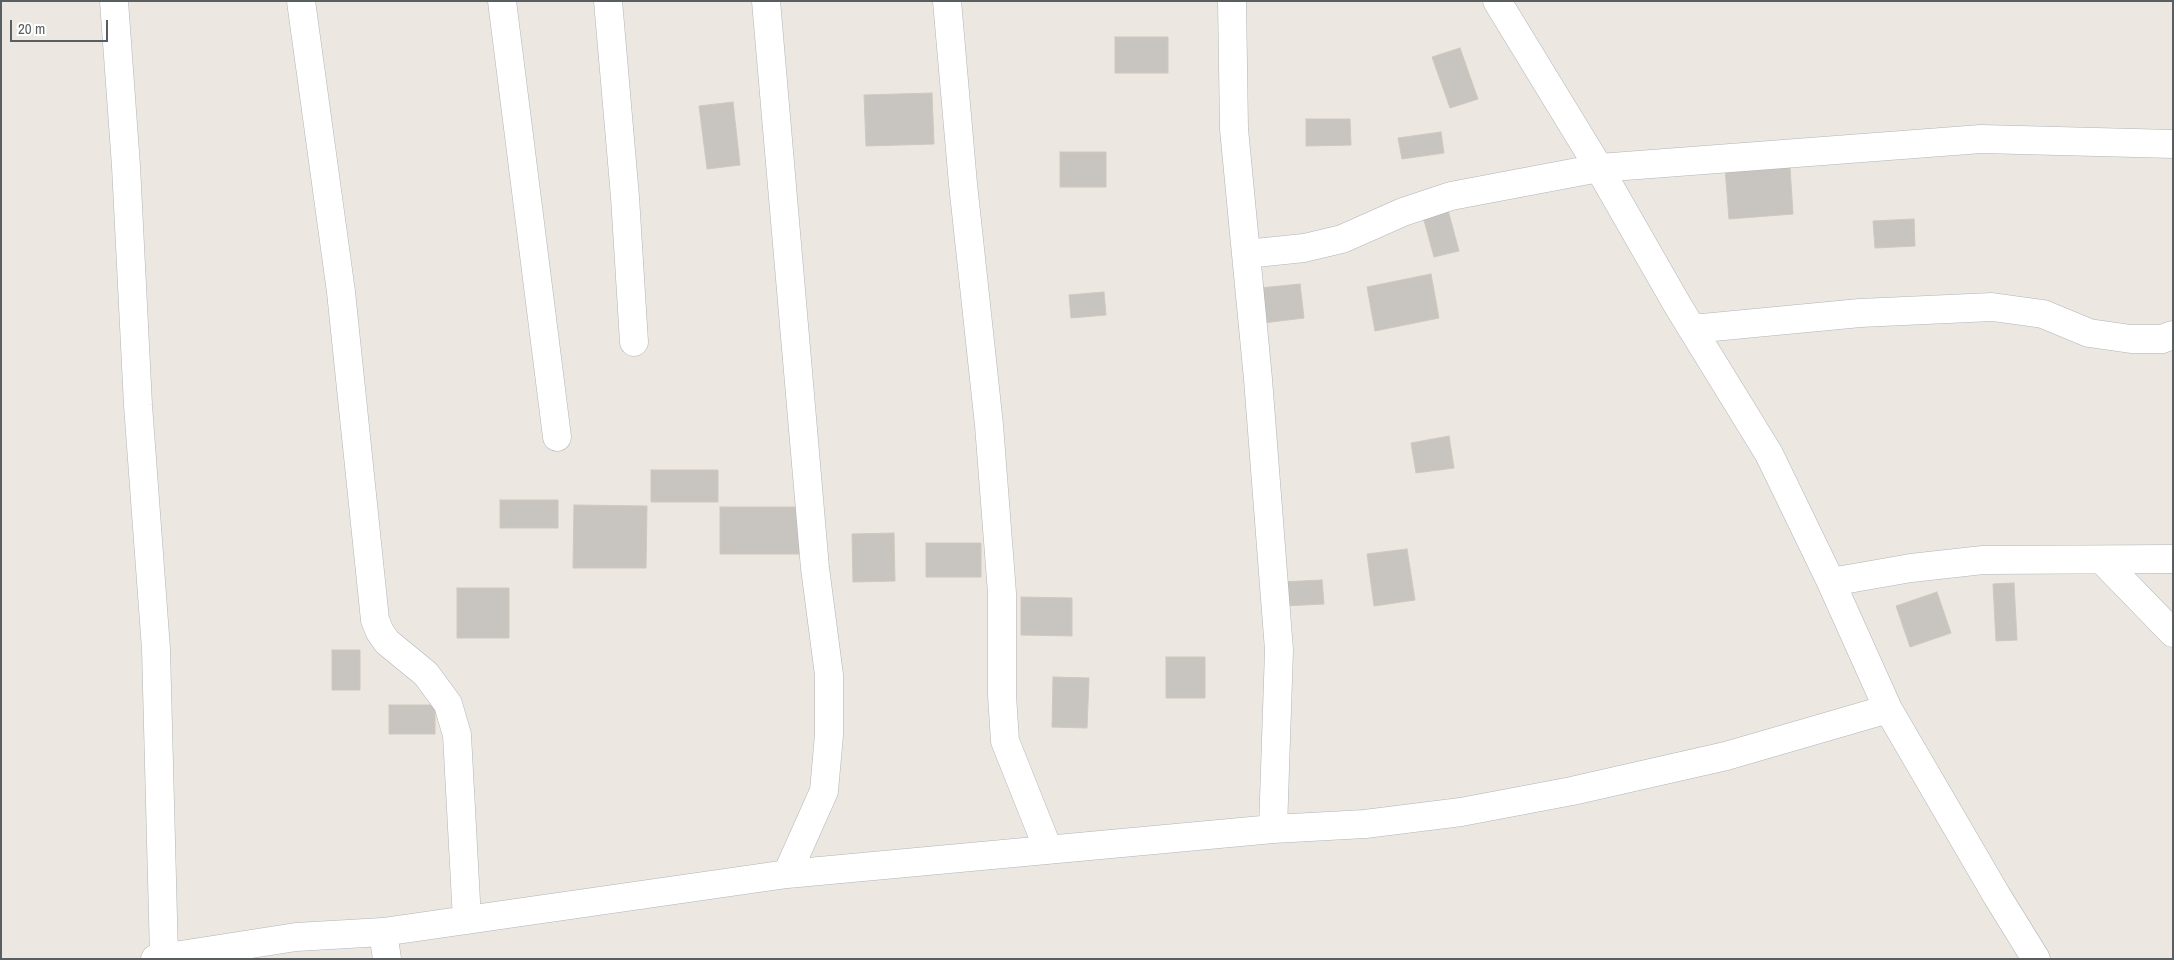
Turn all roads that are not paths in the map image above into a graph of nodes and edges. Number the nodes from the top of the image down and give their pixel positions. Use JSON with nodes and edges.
{"nodes":[{"id":1,"x":114,"y":1,"type":"edge"},
{"id":2,"x":301,"y":1,"type":"edge"},
{"id":3,"x":502,"y":1,"type":"edge"},
{"id":4,"x":608,"y":1,"type":"edge"},
{"id":5,"x":766,"y":1,"type":"edge"},
{"id":6,"x":947,"y":1,"type":"edge"},
{"id":7,"x":1232,"y":1,"type":"edge"},
{"id":8,"x":1503,"y":2,"type":"edge"},
{"id":9,"x":2173,"y":144,"type":"edge"},
{"id":10,"x":1599,"y":168,"type":"junction"},
{"id":11,"x":1246,"y":254,"type":"junction"},
{"id":12,"x":1692,"y":329,"type":"junction"},
{"id":13,"x":2173,"y":335,"type":"edge"},
{"id":14,"x":634,"y":342,"type":"dead end"},
{"id":15,"x":556,"y":438,"type":"dead end"},
{"id":16,"x":2173,"y":560,"type":"edge"},
{"id":17,"x":2103,"y":561,"type":"junction"},
{"id":18,"x":1831,"y":582,"type":"junction"},
{"id":19,"x":2173,"y":633,"type":"edge"},
{"id":20,"x":1888,"y":709,"type":"junction"},
{"id":21,"x":1273,"y":829,"type":"junction"},
{"id":22,"x":1048,"y":849,"type":"junction"},
{"id":23,"x":787,"y":874,"type":"junction"},
{"id":24,"x":466,"y":920,"type":"junction"},
{"id":25,"x":383,"y":932,"type":"junction"},
{"id":26,"x":159,"y":957,"type":"edge"},
{"id":27,"x":387,"y":959,"type":"edge"},
{"id":28,"x":2036,"y":959,"type":"edge"}],
"edges":[{"from":1,"to":26,"type":"street"},
{"from":2,"to":24,"type":"street"},
{"from":3,"to":15,"type":"street"},
{"from":4,"to":14,"type":"street"},
{"from":5,"to":23,"type":"street"},
{"from":6,"to":22,"type":"street"},
{"from":7,"to":11,"type":"street"},
{"from":8,"to":10,"type":"street"},
{"from":9,"to":10,"type":"street"},
{"from":10,"to":11,"type":"street"},
{"from":10,"to":12,"type":"street"},
{"from":11,"to":21,"type":"street"},
{"from":12,"to":13,"type":"street"},
{"from":12,"to":18,"type":"street"},
{"from":16,"to":17,"type":"street"},
{"from":17,"to":18,"type":"street"},
{"from":17,"to":19,"type":"street"},
{"from":18,"to":20,"type":"street"},
{"from":20,"to":21,"type":"street"},
{"from":20,"to":28,"type":"street"},
{"from":21,"to":22,"type":"street"},
{"from":22,"to":23,"type":"street"},
{"from":23,"to":24,"type":"street"},
{"from":24,"to":25,"type":"street"},
{"from":25,"to":26,"type":"street"},
{"from":25,"to":27,"type":"street"}]}
